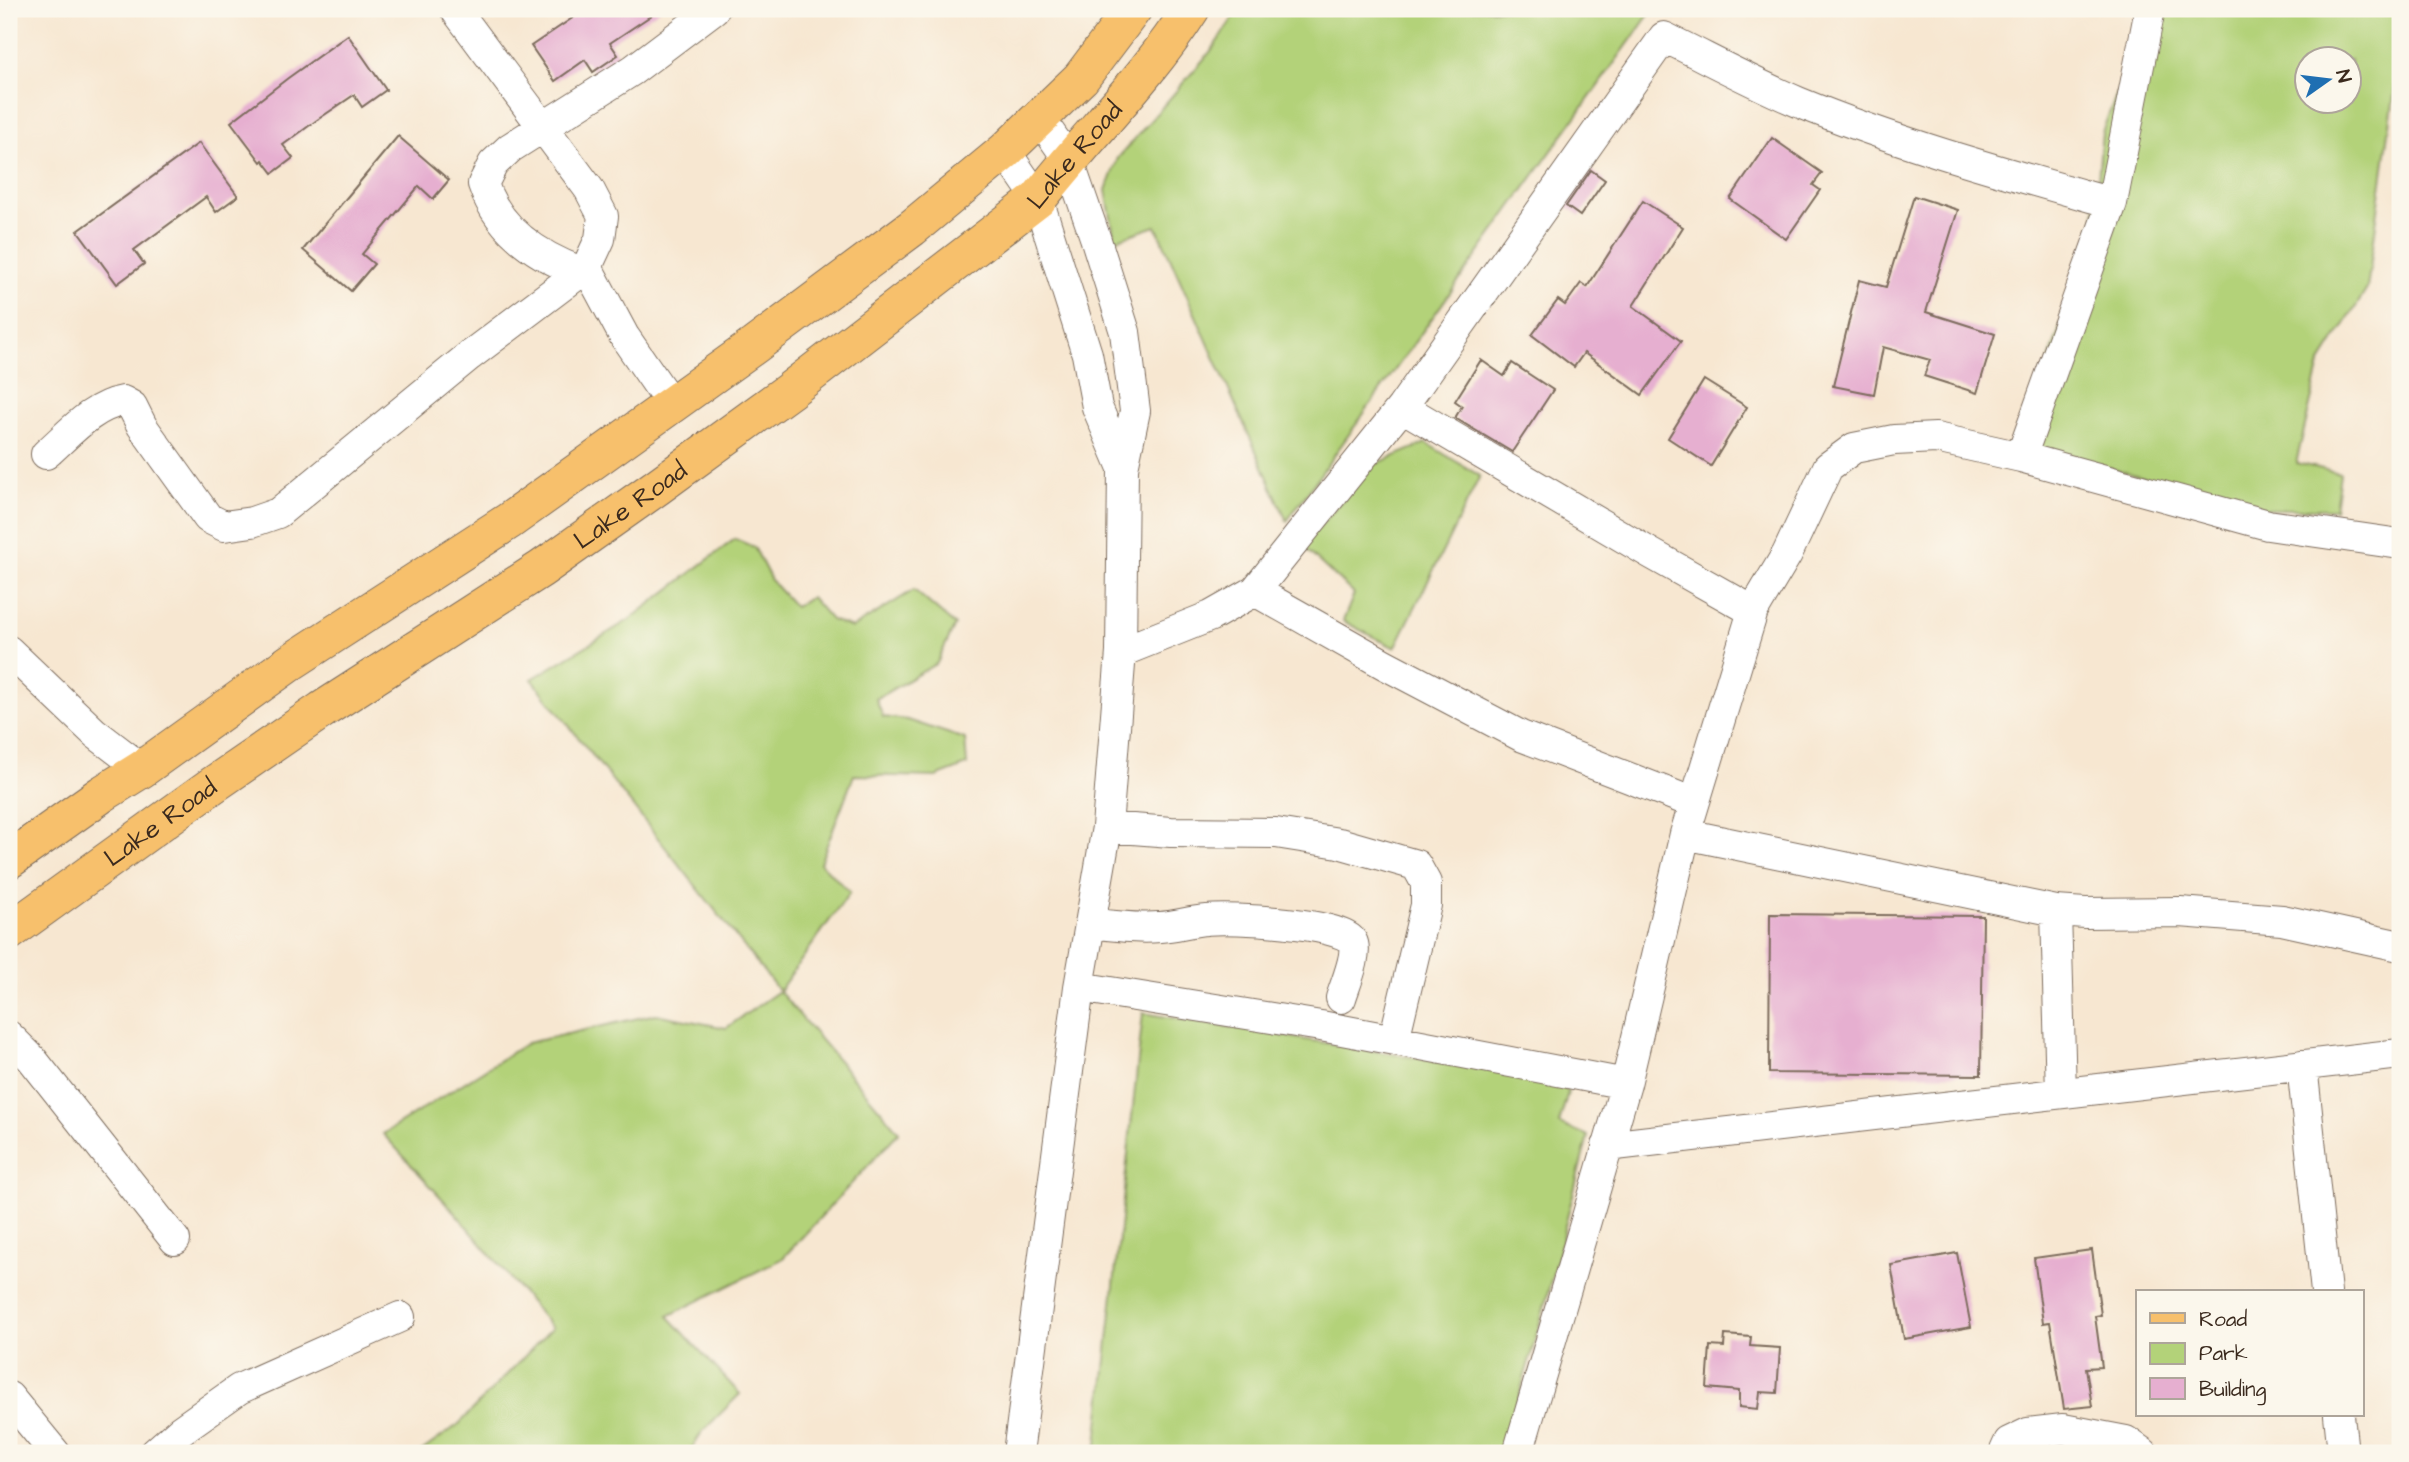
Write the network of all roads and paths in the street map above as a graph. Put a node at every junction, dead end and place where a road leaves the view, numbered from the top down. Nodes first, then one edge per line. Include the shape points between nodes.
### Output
1 (455, 9) edge
2 (714, 9) edge
3 (1133, 9) edge
4 (1191, 9) edge
5 (2150, 9) edge
6 (1039, 117) junction
7 (541, 128) junction
8 (1005, 151) junction
9 (1069, 159) junction
10 (1038, 199) junction
11 (2112, 203) junction
12 (584, 270) junction
13 (671, 404) junction
14 (1402, 407) junction
15 (46, 454) dead end
16 (2021, 457) junction
17 (1123, 468) junction
18 (2400, 544) edge
19 (1255, 591) junction
20 (1753, 611) junction
21 (9, 652) edge
22 (1121, 652) junction
23 (142, 769) junction
24 (1694, 803) junction
25 (1107, 827) junction
26 (1685, 834) junction
27 (9, 860) edge
28 (2056, 911) junction
29 (1090, 923) junction
30 (9, 932) edge
31 (2400, 946) edge
32 (1079, 986) junction
33 (1342, 998) dead end
34 (9, 1036) edge
35 (1394, 1040) junction
36 (2400, 1054) edge
37 (2302, 1065) junction
38 (1626, 1084) junction
39 (2061, 1093) junction
40 (1607, 1146) junction
41 (175, 1240) dead end
42 (2326, 1290) edge
43 (400, 1317) dead end
44 (9, 1397) edge
45 (2339, 1416) edge
46 (55, 1453) edge
47 (155, 1453) edge
48 (1018, 1453) edge
49 (1518, 1453) edge
50 (2004, 1453) edge
51 (2143, 1453) edge
52 (2343, 1453) edge

1 - 7 street
2 - 7 street via 634,70
3 - 6 main road, Lake Road via 1081,78
4 - 9 main road, Lake Road via 1139,79
5 - 11 street
6 - 8 main road, Lake Road
6 - 9 street
7 - 12 street via 589,189 603,216 600,239
7 - 12 street via 493,164 483,184 489,203 521,239 555,262
8 - 10 street
8 - 13 main road, Lake Road via 912,228
9 - 10 main road, Lake Road
9 - 17 street via 1125,332 1135,411
10 - 17 street via 1087,354 1097,407
10 - 30 main road, Lake Road via 636,502 210,787
11 - 14 street via 1884,134 1796,101 1664,37
11 - 16 street
12 - 13 street
12 - 15 street via 469,356 278,513 252,522 224,526 208,519 132,406 123,401 110,403 85,419
13 - 23 main road, Lake Road via 509,521 291,662
14 - 19 street
14 - 20 street
16 - 18 street via 2268,525
16 - 20 street via 1936,438 1854,448 1828,467 1787,554
17 - 22 street
19 - 22 street via 1211,616
19 - 24 street via 1521,736
20 - 24 street
21 - 23 street via 95,733
22 - 25 street
23 - 27 main road, Lake Road
24 - 26 street
25 - 29 street
25 - 35 street via 1276,833 1339,843 1416,865 1426,883 1426,905
26 - 28 street
26 - 38 street
28 - 31 street via 2180,912 2282,920
28 - 39 street
29 - 32 street
29 - 33 street via 1158,927 1245,919 1346,933 1354,954
32 - 35 street
32 - 48 street
34 - 41 street
35 - 38 street
36 - 37 street
37 - 39 street
37 - 42 street
38 - 40 street
39 - 40 street
40 - 49 street
43 - 47 street via 239,1389
44 - 46 street
45 - 52 street
50 - 51 street via 2009,1442 2028,1433 2063,1429 2126,1441

